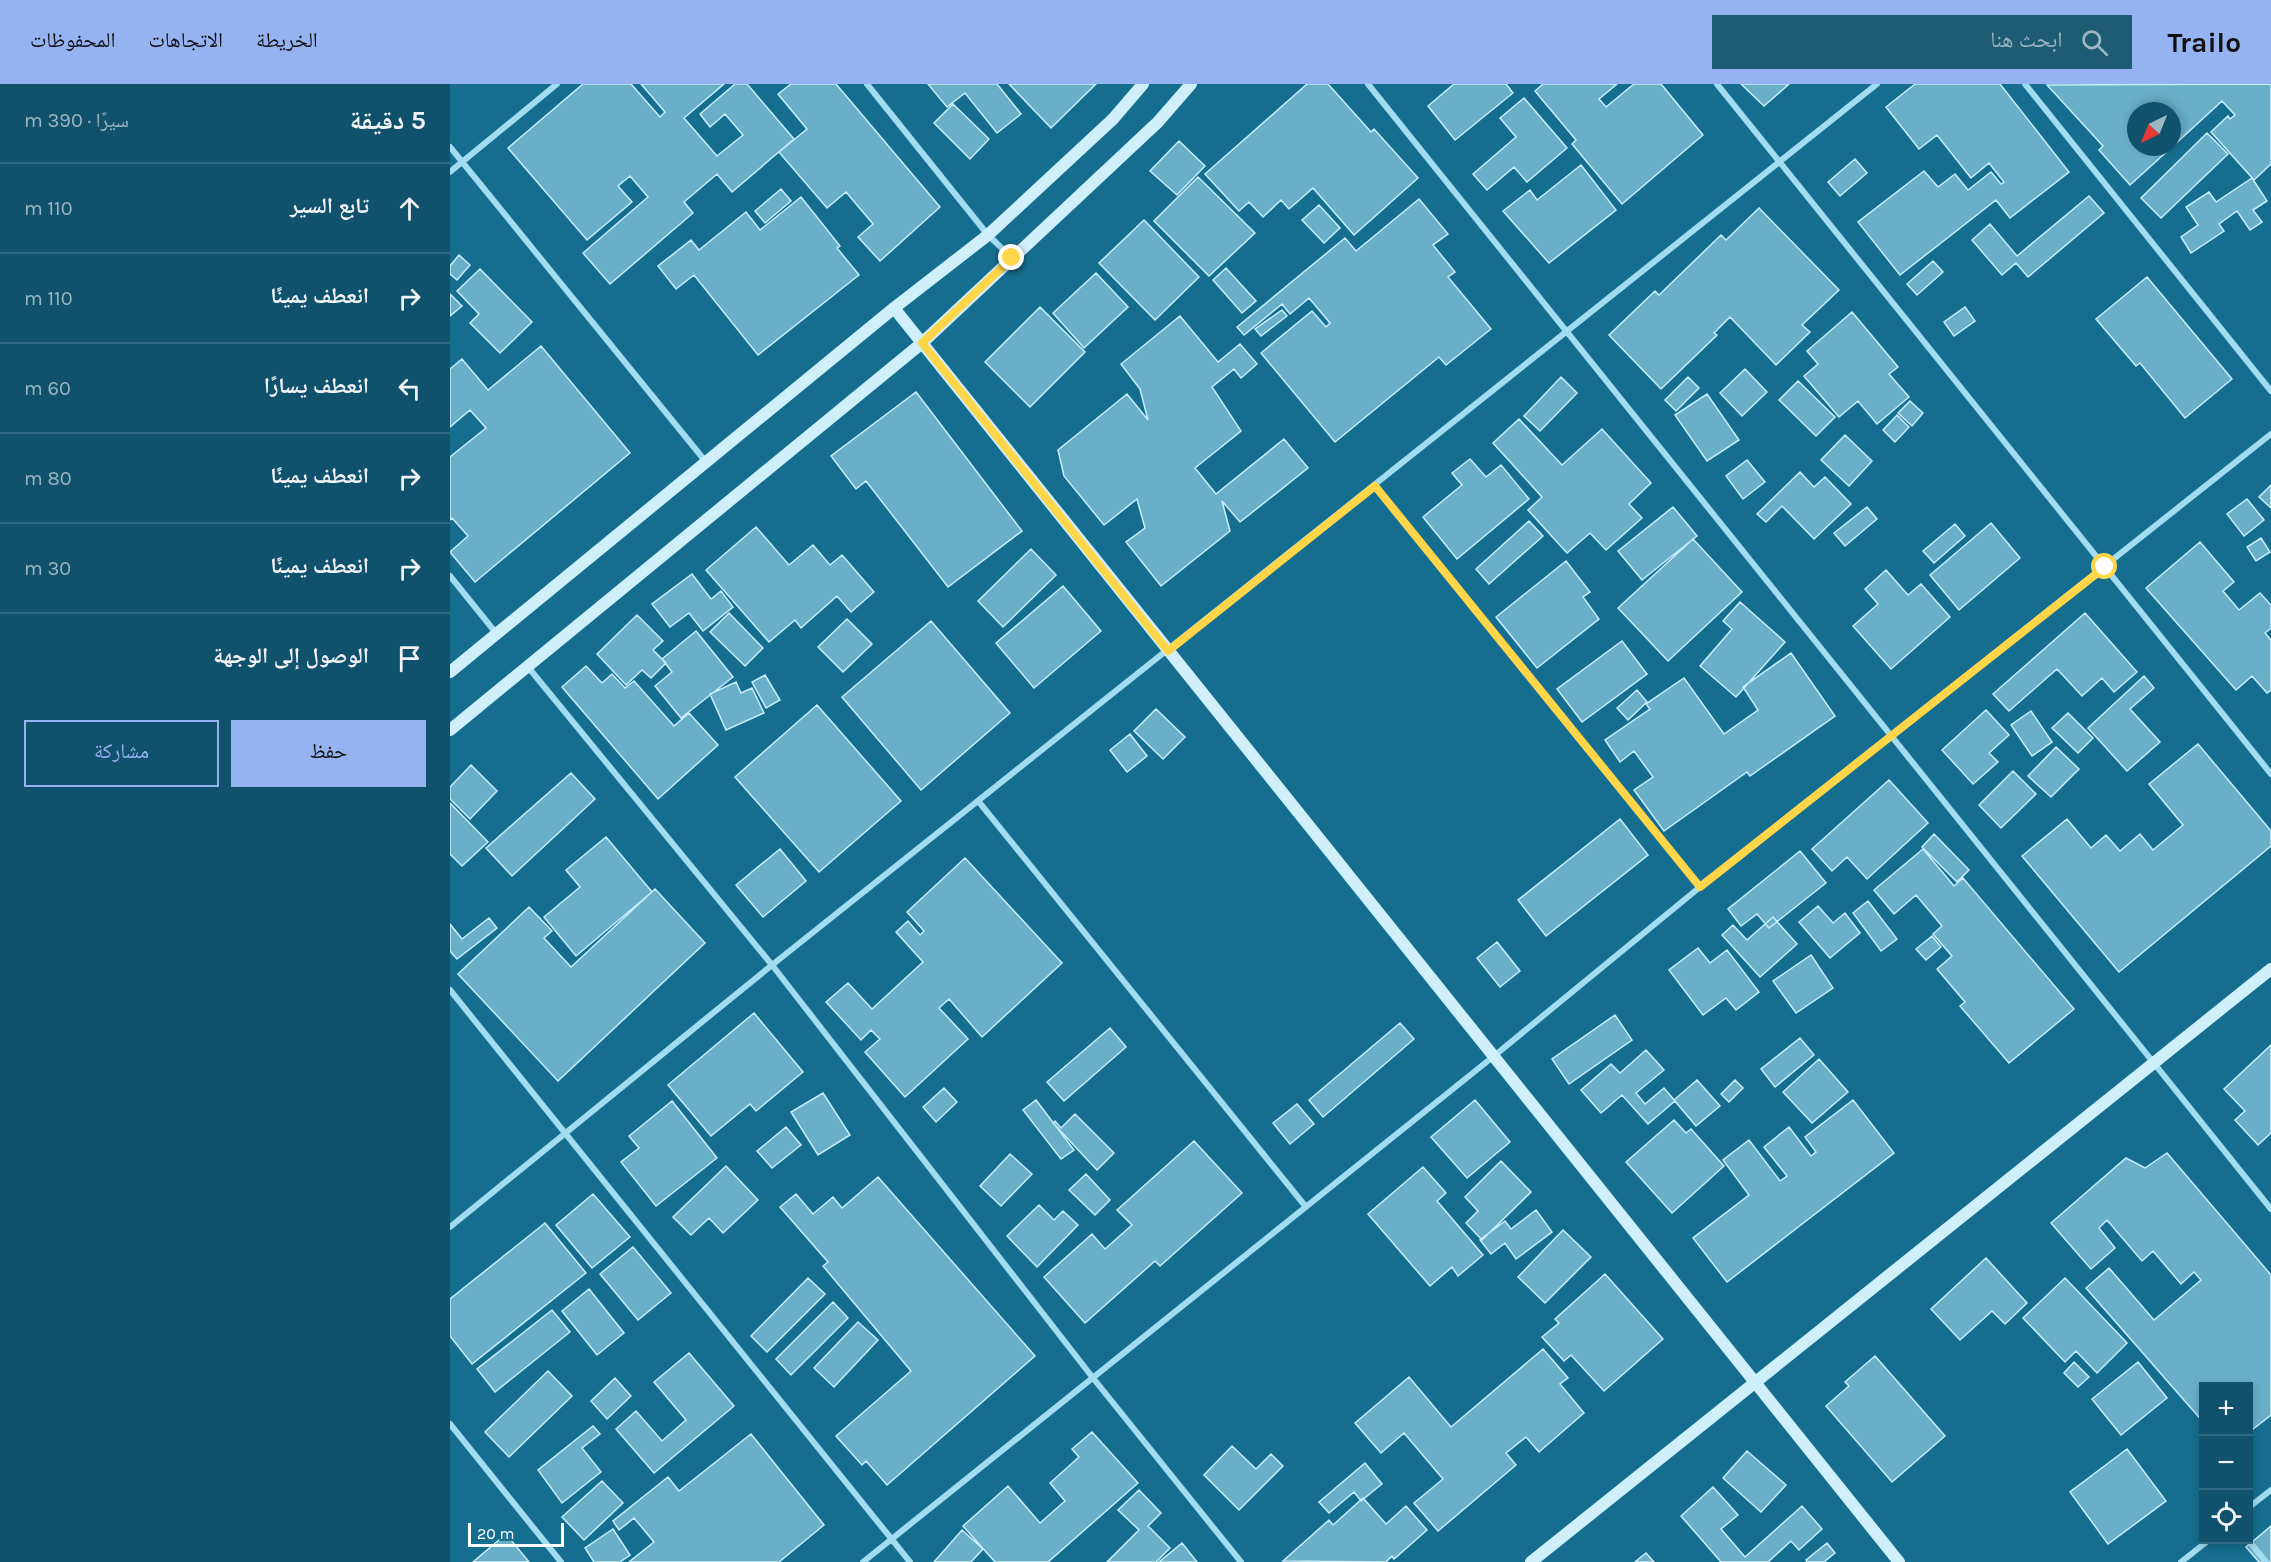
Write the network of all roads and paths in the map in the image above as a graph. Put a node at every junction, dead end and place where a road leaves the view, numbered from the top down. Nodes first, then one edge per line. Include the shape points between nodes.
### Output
1 (557, 84) edge
2 (867, 84) edge
3 (1143, 84) edge
4 (1191, 84) edge
5 (1368, 84) edge
6 (1717, 84) edge
7 (1877, 84) edge
8 (2025, 84) edge
9 (450, 147) edge
10 (463, 162) junction
11 (1780, 162) junction
12 (450, 172) edge
13 (988, 235) junction
14 (1012, 258) junction
15 (894, 308) junction
16 (1567, 332) junction
17 (922, 343) junction
18 (2271, 391) edge
19 (2271, 434) edge
20 (706, 463) junction
21 (1375, 486) junction
22 (2105, 567) junction
23 (450, 576) edge
24 (496, 633) junction
25 (1168, 651) junction
26 (528, 667) junction
27 (450, 672) edge
28 (450, 730) edge
29 (1893, 737) junction
30 (2271, 774) edge
31 (979, 802) junction
32 (1700, 887) junction
33 (772, 965) junction
34 (2271, 969) edge
35 (450, 990) edge
36 (1494, 1056) junction
37 (2154, 1063) junction
38 (566, 1134) junction
39 (1306, 1207) junction
40 (2271, 1209) edge
41 (450, 1227) edge
42 (1093, 1378) junction
43 (1755, 1383) junction
44 (450, 1424) edge
45 (2271, 1490) edge
46 (2253, 1504) edge
47 (891, 1539) junction
48 (2204, 1544) edge
49 (2252, 1544) edge
50 (561, 1562) edge
51 (862, 1562) edge
52 (910, 1562) edge
53 (1241, 1562) edge
54 (1531, 1562) edge
55 (1899, 1562) edge
56 (2181, 1562) edge
57 (2266, 1562) edge

1 - 10 street
2 - 13 street
3 - 13 street via 1113,119
4 - 14 street via 1158,122
5 - 16 street
6 - 11 street
7 - 11 street
8 - 18 street
9 - 10 street
10 - 12 street
10 - 20 street
11 - 16 street
11 - 22 street
13 - 14 street
13 - 15 street
14 - 17 street
15 - 17 street
15 - 20 street
16 - 21 street
16 - 29 street
17 - 25 street
17 - 26 street
19 - 22 street
20 - 24 street
21 - 25 street
21 - 32 street
22 - 29 street
22 - 30 street
23 - 24 street
24 - 27 street
25 - 31 street
25 - 36 street
26 - 28 street
26 - 33 street
29 - 32 street
29 - 37 street
31 - 33 street
31 - 39 street
32 - 36 street
33 - 38 street
33 - 42 street
34 - 37 street
35 - 38 street
36 - 39 street
36 - 43 street
37 - 40 street
37 - 43 street
38 - 41 street
38 - 47 street
39 - 42 street
42 - 47 street
42 - 53 street
43 - 54 street
43 - 55 street
44 - 50 street
45 - 46 street
47 - 51 street
47 - 52 street
48 - 56 street
49 - 57 street

